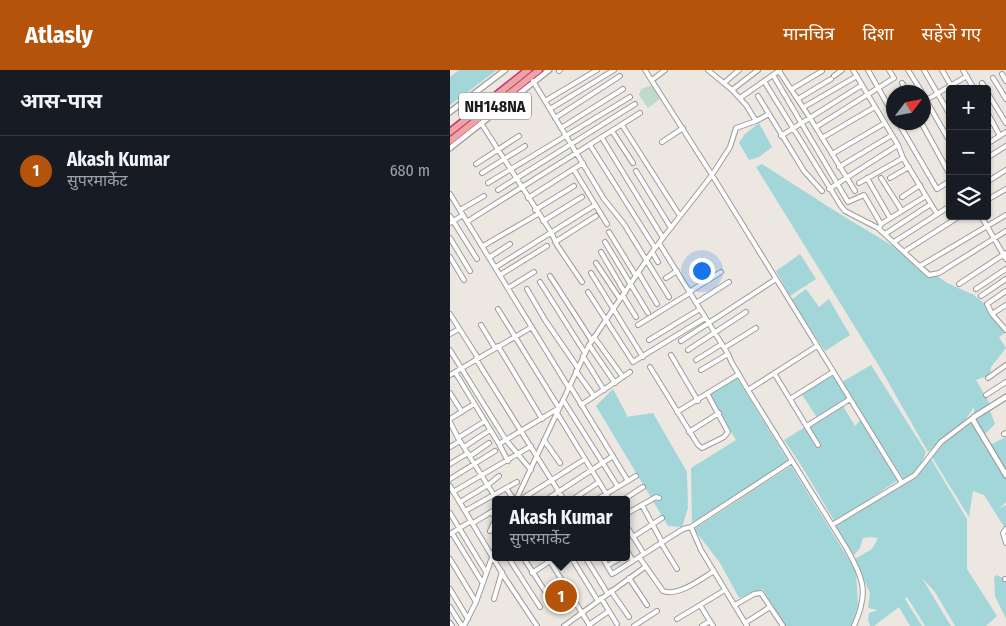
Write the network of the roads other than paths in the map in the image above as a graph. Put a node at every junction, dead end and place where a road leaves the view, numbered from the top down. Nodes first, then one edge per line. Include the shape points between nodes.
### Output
1 (505, 70) edge
2 (528, 70) edge
3 (539, 70) edge
4 (549, 70) edge
5 (597, 70) edge
6 (614, 70) edge
7 (645, 70) edge
8 (666, 70) edge
9 (708, 70) edge
10 (739, 70) edge
11 (758, 70) edge
12 (780, 70) edge
13 (822, 70) edge
14 (842, 70) edge
15 (853, 70) edge
16 (868, 70) edge
17 (889, 70) edge
18 (908, 70) edge
19 (924, 70) edge
20 (942, 70) edge
21 (963, 70) edge
22 (1002, 74) dead end
23 (773, 75) junction
24 (620, 76) dead end
25 (857, 76) junction
26 (967, 76) junction
27 (993, 78) dead end
28 (652, 80) junction
29 (533, 81) junction
30 (764, 81) junction
31 (1006, 81) edge
32 (724, 83) junction
33 (862, 85) junction
34 (917, 85) edge
35 (951, 85) edge
36 (955, 85) edge
37 (972, 85) edge
38 (878, 88) junction
39 (623, 89) dead end
40 (792, 89) junction
41 (732, 90) junction
42 (946, 90) edge
43 (938, 94) junction
44 (868, 95) junction
45 (758, 96) dead end
46 (630, 97) dead end
47 (740, 98) junction
48 (931, 98) edge
49 (991, 98) edge
50 (798, 99) junction
51 (1006, 100) edge
52 (545, 101) junction
53 (886, 101) edge
54 (635, 104) dead end
55 (804, 107) junction
56 (875, 107) junction
57 (946, 108) edge
58 (550, 109) junction
59 (931, 111) edge
60 (450, 112) edge
61 (640, 113) dead end
62 (769, 114) junction
63 (555, 118) junction
64 (810, 118) junction
65 (991, 119) edge
66 (756, 121) junction
67 (481, 123) junction
68 (802, 123) junction
69 (885, 123) junction
70 (1006, 123) edge
71 (622, 125) junction
72 (816, 127) junction
73 (561, 128) junction
74 (683, 128) junction
75 (793, 128) junction
76 (903, 130) edge
77 (925, 130) edge
78 (612, 131) junction
79 (450, 132) edge
80 (1006, 132) edge
81 (892, 135) junction
82 (946, 135) edge
83 (519, 136) dead end
84 (566, 136) junction
85 (781, 136) junction
86 (1000, 136) junction
87 (602, 138) junction
88 (822, 138) junction
89 (450, 141) edge
90 (662, 142) dead end
91 (991, 142) edge
92 (572, 145) junction
93 (590, 145) junction
94 (898, 145) junction
95 (526, 146) dead end
96 (1006, 146) edge
97 (450, 148) edge
98 (498, 150) junction
99 (577, 154) junction
100 (832, 154) junction
101 (991, 155) edge
102 (903, 158) junction
103 (504, 160) junction
104 (632, 163) dead end
105 (476, 164) dead end
106 (583, 164) junction
107 (839, 167) junction
108 (909, 167) junction
109 (946, 168) edge
110 (510, 170) junction
111 (574, 170) junction
112 (1006, 170) edge
113 (636, 171) dead end
114 (482, 174) dead end
115 (712, 175) junction
116 (846, 178) junction
117 (867, 178) junction
118 (881, 178) dead end
119 (890, 178) dead end
120 (991, 179) edge
121 (516, 180) junction
122 (488, 182) dead end
123 (837, 183) junction
124 (859, 183) dead end
125 (946, 183) edge
126 (920, 185) junction
127 (574, 186) dead end
128 (522, 188) junction
129 (829, 189) junction
130 (1006, 189) edge
131 (498, 190) dead end
132 (822, 191) dead end
133 (855, 191) dead end
134 (450, 194) edge
135 (484, 196) dead end
136 (902, 196) dead end
137 (926, 196) junction
138 (528, 198) junction
139 (582, 198) dead end
140 (991, 198) edge
141 (931, 204) junction
142 (595, 205) junction
143 (946, 208) edge
144 (460, 210) junction
145 (537, 212) junction
146 (902, 212) junction
147 (937, 214) junction
148 (463, 215) junction
149 (1006, 215) edge
150 (450, 216) edge
151 (596, 216) dead end
152 (680, 216) junction
153 (890, 218) junction
154 (954, 220) edge
155 (983, 220) edge
156 (468, 221) junction
157 (543, 221) junction
158 (452, 222) edge
159 (607, 224) dead end
160 (880, 226) junction
161 (987, 227) junction
162 (671, 228) junction
163 (1006, 231) edge
164 (551, 232) junction
165 (609, 232) dead end
166 (885, 234) junction
167 (450, 238) edge
168 (663, 238) junction
169 (994, 238) junction
170 (555, 242) junction
171 (604, 242) dead end
172 (894, 242) junction
173 (660, 243) junction
174 (510, 244) dead end
175 (483, 246) junction
176 (547, 246) dead end
177 (655, 248) junction
178 (905, 251) junction
179 (601, 252) dead end
180 (652, 252) junction
181 (1005, 255) edge
182 (450, 257) edge
183 (490, 257) junction
184 (477, 260) dead end
185 (646, 260) junction
186 (658, 262) dead end
187 (596, 263) dead end
188 (496, 266) junction
189 (920, 266) junction
190 (1006, 269) edge
191 (470, 271) dead end
192 (677, 271) junction
193 (534, 272) dead end
194 (721, 272) dead end
195 (591, 273) dead end
196 (637, 274) junction
197 (500, 275) junction
198 (550, 276) dead end
199 (666, 278) dead end
200 (776, 279) junction
201 (1006, 279) edge
202 (464, 280) dead end
203 (540, 282) dead end
204 (582, 282) dead end
205 (729, 282) dead end
206 (631, 284) junction
207 (959, 284) dead end
208 (508, 288) junction
209 (527, 289) dead end
210 (976, 289) dead end
211 (1006, 291) edge
212 (588, 292) dead end
213 (690, 292) junction
214 (623, 296) junction
215 (981, 296) dead end
216 (669, 297) dead end
217 (696, 303) junction
218 (657, 304) dead end
219 (1006, 305) edge
220 (614, 308) junction
221 (498, 309) dead end
222 (700, 310) junction
223 (746, 312) dead end
224 (648, 313) dead end
225 (992, 314) junction
226 (450, 316) edge
227 (636, 317) dead end
228 (706, 318) junction
229 (605, 320) junction
230 (709, 323) junction
231 (481, 325) dead end
232 (638, 326) dead end
233 (532, 327) junction
234 (1005, 327) edge
235 (756, 328) dead end
236 (459, 329) junction
237 (715, 332) junction
238 (450, 334) edge
239 (515, 336) junction
240 (649, 340) dead end
241 (592, 341) junction
242 (681, 341) dead end
243 (723, 346) junction
244 (817, 346) junction
245 (497, 347) junction
246 (450, 350) edge
247 (688, 350) dead end
248 (671, 354) dead end
249 (728, 354) junction
250 (584, 355) junction
251 (643, 357) junction
252 (477, 358) junction
253 (696, 360) dead end
254 (1006, 365) edge
255 (650, 367) dead end
256 (462, 368) junction
257 (577, 369) junction
258 (701, 370) dead end
259 (455, 372) junction
260 (630, 372) dead end
261 (834, 372) junction
262 (774, 373) junction
263 (739, 374) junction
264 (450, 375) edge
265 (623, 377) junction
266 (988, 378) dead end
267 (1006, 382) edge
268 (615, 383) junction
269 (569, 387) junction
270 (604, 390) junction
271 (748, 390) junction
272 (450, 393) edge
273 (708, 395) junction
274 (986, 395) dead end
275 (594, 396) junction
276 (1006, 397) edge
277 (850, 399) junction
278 (563, 400) junction
279 (698, 400) junction
280 (790, 400) junction
281 (474, 404) junction
282 (581, 404) junction
283 (559, 408) junction
284 (462, 412) junction
285 (677, 412) junction
286 (719, 413) junction
287 (557, 414) junction
288 (974, 417) junction
289 (542, 419) junction
290 (485, 421) junction
291 (451, 424) edge
292 (807, 426) junction
293 (490, 430) junction
294 (521, 430) junction
295 (689, 432) junction
296 (459, 440) junction
297 (506, 440) junction
298 (544, 440) junction
299 (489, 443) dead end
300 (498, 444) junction
301 (818, 445) dead end
302 (531, 446) junction
303 (450, 447) edge
304 (464, 447) junction
305 (495, 451) dead end
306 (518, 454) junction
307 (469, 455) junction
308 (537, 456) junction
309 (613, 456) junction
310 (585, 459) junction
311 (508, 461) junction
312 (792, 461) junction
313 (560, 463) dead end
314 (603, 463) junction
315 (450, 464) edge
316 (474, 464) junction
317 (531, 470) junction
318 (592, 470) junction
319 (481, 475) junction
320 (1006, 475) edge
321 (499, 476) dead end
322 (636, 476) dead end
323 (450, 479) edge
324 (551, 480) junction
325 (628, 481) junction
326 (516, 482) dead end
327 (599, 482) junction
328 (902, 483) junction
329 (488, 485) junction
330 (450, 486) edge
331 (618, 486) junction
332 (643, 487) dead end
333 (506, 488) junction
334 (521, 490) junction
335 (453, 492) junction
336 (559, 492) junction
337 (606, 494) junction
338 (494, 495) joint
339 (492, 496) edge
340 (512, 496) edge
341 (517, 496) edge
342 (525, 496) edge
343 (529, 496) edge
344 (552, 496) edge
345 (562, 496) edge
346 (578, 496) edge
347 (603, 496) edge
348 (630, 496) edge
349 (660, 498) dead end
350 (460, 502) junction
351 (642, 505) junction
352 (465, 511) junction
353 (492, 512) edge
354 (630, 512) edge
355 (450, 513) edge
356 (662, 518) dead end
357 (472, 522) junction
358 (652, 525) junction
359 (832, 525) junction
360 (492, 527) edge
361 (460, 528) junction
362 (690, 528) junction
363 (1006, 529) edge
364 (490, 531) dead end
365 (630, 532) edge
366 (451, 533) edge
367 (633, 537) junction
368 (662, 543) junction
369 (1006, 543) edge
370 (644, 554) junction
371 (492, 556) joint
372 (630, 556) edge
373 (639, 557) junction
374 (450, 559) edge
375 (495, 561) edge
376 (511, 561) edge
377 (525, 561) edge
378 (550, 561) joint
379 (574, 561) edge
380 (589, 561) edge
381 (604, 561) edge
382 (615, 561) edge
383 (633, 561) junction
384 (607, 566) junction
385 (646, 567) junction
386 (677, 569) dead end
387 (714, 571) junction
388 (486, 572) junction
389 (502, 572) junction
390 (532, 573) junction
391 (629, 578) junction
392 (482, 582) junction
393 (450, 589) edge
394 (725, 590) junction
395 (610, 592) junction
396 (494, 599) dead end
397 (599, 600) junction
398 (476, 602) junction
399 (552, 602) dead end
400 (735, 604) junction
401 (647, 605) dead end
402 (700, 605) junction
403 (450, 607) edge
404 (540, 607) dead end
405 (770, 607) junction
406 (609, 611) junction
407 (657, 611) dead end
408 (582, 614) junction
409 (629, 617) dead end
410 (468, 619) junction
411 (678, 619) dead end
412 (710, 621) junction
413 (450, 623) edge
414 (617, 624) dead end
415 (746, 624) edge
416 (452, 626) edge
417 (463, 626) edge
418 (537, 626) edge
419 (564, 626) edge
420 (589, 626) edge
421 (634, 626) edge
422 (702, 626) edge
423 (713, 626) edge
424 (783, 626) edge
425 (854, 626) edge

1 - 60 street
2 - 79 highway, NH148NA
3 - 89 highway, NH148NA
4 - 29 street
5 - 52 street
6 - 58 street
7 - 28 street
8 - 28 street
9 - 32 street
10 - 32 street
11 - 41 street
12 - 23 street
12 - 40 street
13 - 40 street
14 - 50 street
15 - 25 street
16 - 38 street
17 - 38 street via 894,78
18 - 34 street
19 - 43 street
20 - 35 street
21 - 26 street
22 - 31 street
23 - 30 street
23 - 68 street
24 - 63 street
25 - 33 street
25 - 55 street
26 - 36 street
26 - 37 street
27 - 51 street
28 - 74 street
29 - 52 street
29 - 67 street
30 - 47 street
30 - 75 street
32 - 41 street
33 - 44 street
33 - 64 street
38 - 44 street
38 - 53 street
39 - 73 street
40 - 50 street
41 - 47 street
42 - 43 street
43 - 48 street
43 - 57 street
44 - 56 street
44 - 72 street
45 - 62 street
46 - 84 street
47 - 66 street
49 - 70 street
50 - 55 street
52 - 58 street
54 - 92 street
55 - 64 street
56 - 69 street
56 - 88 street
58 - 63 street
59 - 82 street
61 - 71 street
62 - 66 street
62 - 85 street
63 - 73 street
64 - 68 street
64 - 72 street
65 - 86 street
66 - 115 street via 736,128 730,146
67 - 97 street
67 - 98 street
68 - 75 street
68 - 123 street
69 - 81 street
69 - 100 street
71 - 78 street
71 - 152 street
72 - 88 street
73 - 84 street
74 - 90 street
74 - 115 street
75 - 85 street
75 - 129 street
76 - 125 street via 937,189
77 - 109 street
78 - 87 street
78 - 104 street
80 - 86 street
81 - 94 street
81 - 107 street
83 - 98 street
84 - 92 street
84 - 110 street
85 - 132 street via 808,177
86 - 91 street
87 - 93 street
87 - 168 street
88 - 100 street
92 - 99 street
92 - 121 street
93 - 99 street
93 - 177 street
94 - 102 street
94 - 116 street
95 - 103 street
96 - 101 street
98 - 103 street
98 - 105 street
99 - 106 street
99 - 128 street
100 - 107 street
102 - 108 street
102 - 117 street
103 - 110 street
103 - 114 street
106 - 111 street
106 - 185 street
107 - 116 street
108 - 119 street
108 - 126 street
110 - 121 street
110 - 122 street
111 - 138 street
111 - 142 street
112 - 120 street
113 - 162 street
115 - 152 street
115 - 200 street
116 - 123 street
116 - 133 street
117 - 124 street
117 - 153 street
118 - 146 street
121 - 128 street
121 - 131 street
123 - 129 street
123 - 160 street via 848,202 864,195
126 - 136 street
126 - 137 street
127 - 145 street
128 - 138 street
128 - 156 street
129 - 160 street via 845,211
130 - 140 street
134 - 144 street
135 - 144 street
137 - 141 street
137 - 146 street
138 - 145 street
139 - 157 street
141 - 147 street
141 - 166 street
142 - 159 street
142 - 164 street
143 - 147 street
144 - 148 street
145 - 157 street
145 - 175 street
146 - 153 street
147 - 172 street
148 - 156 street
148 - 158 street
149 - 161 street
150 - 158 street
151 - 170 street
152 - 162 street
153 - 160 street
154 - 178 street
155 - 161 street
156 - 175 street
157 - 164 street
158 - 184 street
160 - 166 street
161 - 169 street
161 - 189 street
162 - 168 street
163 - 169 street
164 - 170 street
164 - 188 street
165 - 196 street
166 - 172 street
167 - 191 street
168 - 173 street
169 - 181 street
169 - 189 street via 936,275 929,275
170 - 204 street
171 - 206 street
172 - 178 street
173 - 177 street
173 - 192 street
174 - 183 street
175 - 183 street
176 - 197 street
177 - 180 street
178 - 189 street
179 - 214 street
180 - 185 street
180 - 186 street
181 - 207 street
182 - 202 street
183 - 188 street
185 - 196 street
185 - 216 street
187 - 214 street
188 - 197 street
190 - 210 street
192 - 199 street
192 - 213 street
193 - 208 street
194 - 213 street
195 - 220 street
196 - 206 street
196 - 218 street
197 - 208 street
198 - 241 street
200 - 230 street
200 - 244 street
201 - 215 street
203 - 250 street
205 - 217 street
206 - 214 street
206 - 224 street
208 - 233 street
209 - 257 street
211 - 225 street via 987,304
212 - 229 street
213 - 217 street
213 - 232 street
214 - 220 street
214 - 227 street
217 - 222 street
219 - 225 street
220 - 229 street
220 - 251 street
221 - 239 street
222 - 228 street
222 - 240 street
223 - 237 street
225 - 234 street
226 - 236 street
228 - 230 street
228 - 251 street
229 - 241 street
229 - 251 street via 633,362
230 - 237 street
230 - 242 street
231 - 245 street
233 - 239 street
233 - 269 street
235 - 243 street
236 - 238 street
236 - 252 street
237 - 243 street
237 - 247 street
239 - 245 street
239 - 283 street
241 - 250 street
241 - 265 street
241 - 268 street
243 - 249 street
243 - 253 street
244 - 261 street
244 - 262 street
245 - 252 street
245 - 289 street
246 - 256 street
248 - 279 street
249 - 258 street
249 - 263 street
250 - 257 street
250 - 270 street
252 - 256 street
252 - 294 street
254 - 266 street
255 - 285 street
256 - 259 street
256 - 297 street
257 - 269 street
257 - 275 street
259 - 264 street
259 - 281 street
260 - 265 street
261 - 277 street
261 - 280 street
262 - 271 street
262 - 280 street
263 - 271 street
263 - 273 street
265 - 268 street
267 - 274 street
268 - 270 street
269 - 278 street
269 - 282 street
270 - 275 street
271 - 312 street
272 - 284 street
273 - 279 street
273 - 286 street
275 - 282 street
276 - 288 street
277 - 292 street
277 - 328 street
278 - 283 street
278 - 314 street
279 - 285 street
280 - 292 street
281 - 284 street
281 - 290 street
282 - 309 street
283 - 287 street
283 - 289 street
284 - 291 street
285 - 295 street
286 - 295 street
286 - 295 street via 728,430 724,437 702,448
287 - 298 street
287 - 310 street
288 - 320 street via 972,420
288 - 328 street via 941,442 918,472
289 - 294 street
290 - 293 street
290 - 296 street
291 - 296 street
292 - 301 street
293 - 300 street
293 - 304 street
294 - 297 street
294 - 302 street
296 - 303 street
296 - 304 street
297 - 300 street
297 - 306 street
298 - 308 street
298 - 313 street
299 - 307 street
300 - 311 street
302 - 306 street
302 - 308 street
304 - 307 street
305 - 316 street
306 - 311 street
306 - 317 street
307 - 315 street
307 - 316 street
308 - 317 street
308 - 324 street
309 - 314 street
309 - 325 street
310 - 318 street
310 - 324 street
311 - 319 street
312 - 359 street
312 - 362 street
314 - 318 street
314 - 331 street
316 - 319 street
316 - 323 street
317 - 334 street
318 - 327 street
318 - 336 street
319 - 329 street
319 - 335 street
321 - 329 street
322 - 325 street
324 - 336 street
324 - 343 street
325 - 331 street
326 - 333 street
327 - 337 street
327 - 346 street
328 - 359 street
329 - 338 street
329 - 350 street
330 - 335 street
331 - 337 street
332 - 348 street
333 - 338 street
333 - 340 street
334 - 341 street
334 - 342 street
335 - 350 street
336 - 344 street
336 - 345 street
337 - 347 street
339 - 352 street
349 - 351 street
350 - 352 street
351 - 354 street
351 - 358 street
352 - 357 street
353 - 357 street
355 - 361 street
356 - 358 street
357 - 361 street
357 - 371 street
358 - 367 street
358 - 368 street
359 - 425 street via 864,586 862,609
360 - 364 street
361 - 366 street
361 - 388 street
362 - 368 street
362 - 387 street
363 - 369 street via 1003,536
365 - 367 street
366 - 392 street
367 - 370 street
368 - 370 street
368 - 386 street
370 - 373 street
371 - 388 street
372 - 383 street
373 - 383 street
373 - 385 street
374 - 398 street
375 - 389 street
376 - 404 street
377 - 390 street
378 - 390 street
378 - 408 street
379 - 397 street
380 - 395 street
381 - 384 street
382 - 384 street
383 - 384 street via 612,574
385 - 387 street via 663,591 668,593 680,591
385 - 391 street
387 - 394 street
388 - 392 street
389 - 396 street
389 - 418 street
390 - 399 street
391 - 395 street
391 - 401 street
392 - 398 street
393 - 410 street
394 - 400 street
394 - 402 street
395 - 397 street
395 - 409 street
397 - 406 street
397 - 408 street
398 - 410 street
400 - 405 street via 759,592
400 - 415 street
402 - 411 street
402 - 412 street
403 - 417 street
405 - 415 street
405 - 424 street
406 - 414 street
406 - 420 street
407 - 421 street
408 - 419 street
408 - 420 street
410 - 417 street
412 - 422 street
412 - 423 street
413 - 416 street

